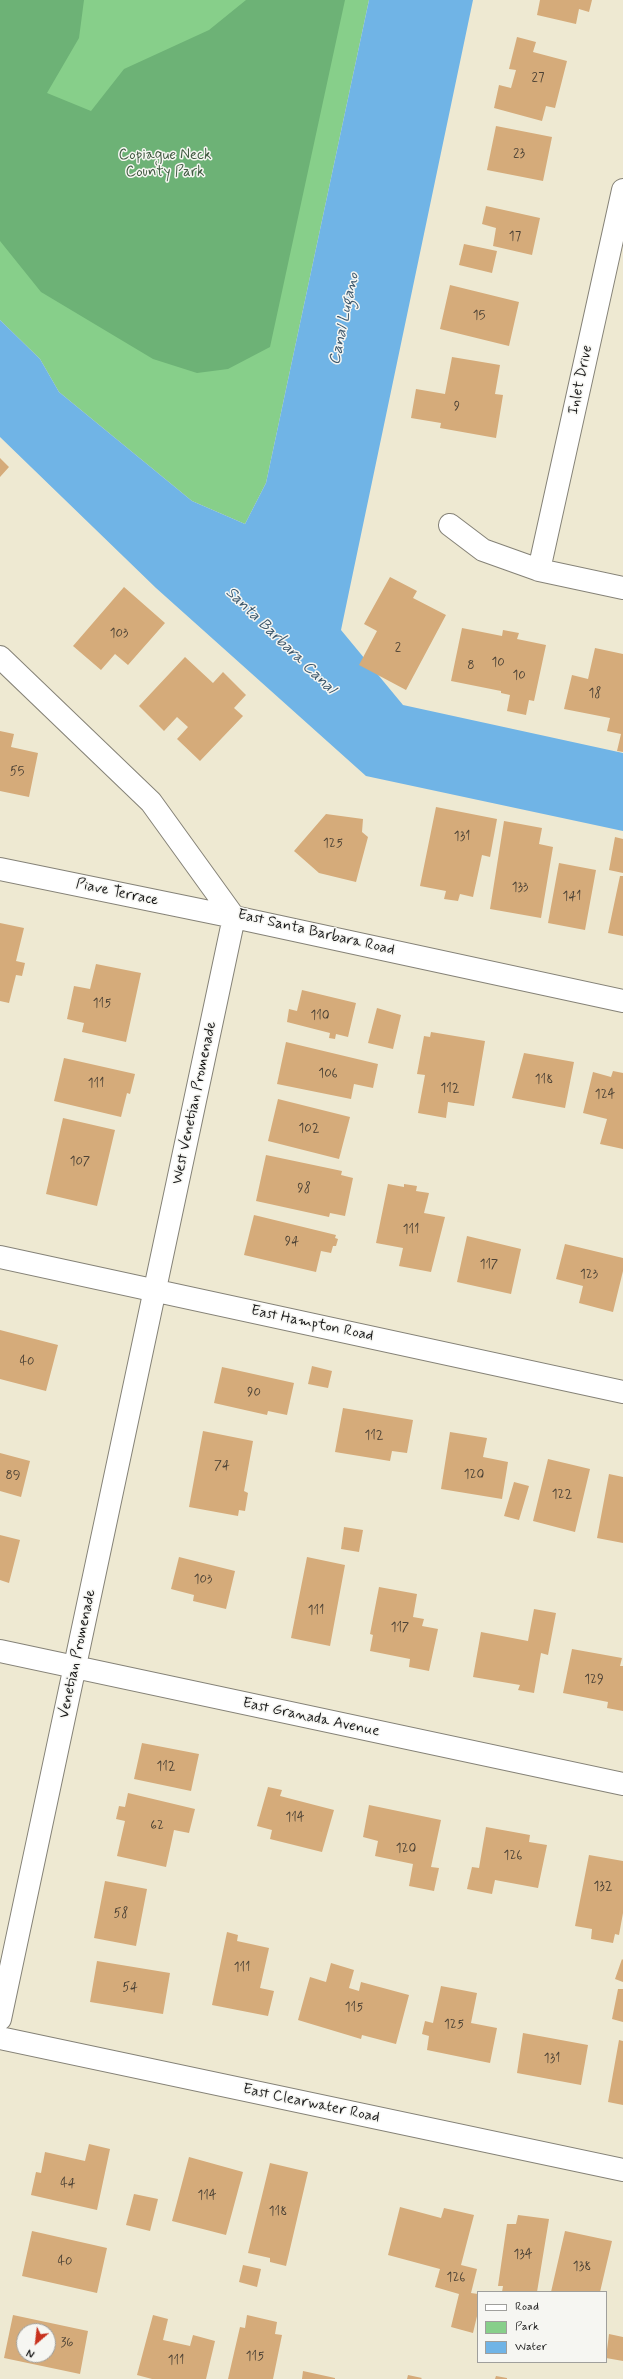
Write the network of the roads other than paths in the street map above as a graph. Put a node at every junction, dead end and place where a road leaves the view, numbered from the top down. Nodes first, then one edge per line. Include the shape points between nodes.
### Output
1 (623, 190) edge
2 (450, 525) dead end
3 (539, 570) junction
4 (623, 588) edge
5 (0, 657) edge
6 (0, 869) edge
7 (234, 917) junction
8 (623, 1001) edge
9 (0, 1257) edge
10 (156, 1290) junction
11 (623, 1392) edge
12 (0, 1651) edge
13 (76, 1667) junction
14 (623, 1784) edge
15 (0, 2019) edge
16 (0, 2038) edge
17 (623, 2170) edge

1 - 3 street, Inlet Drive
2 - 3 street via 484,550
3 - 4 street
5 - 7 street, East Santa Barbara Road via 151,802
6 - 7 street, Piave Terrace
7 - 8 street, East Santa Barbara Road
7 - 10 street, West Venetian Promenade
9 - 10 street, East Hampton Road
10 - 11 street, East Hampton Road
10 - 13 street, Venetian Promenade
12 - 13 street, East Granada Avenue
13 - 14 street, East Granada Avenue
13 - 15 street, Venetian Promenade
16 - 17 street, East Clearwater Road

